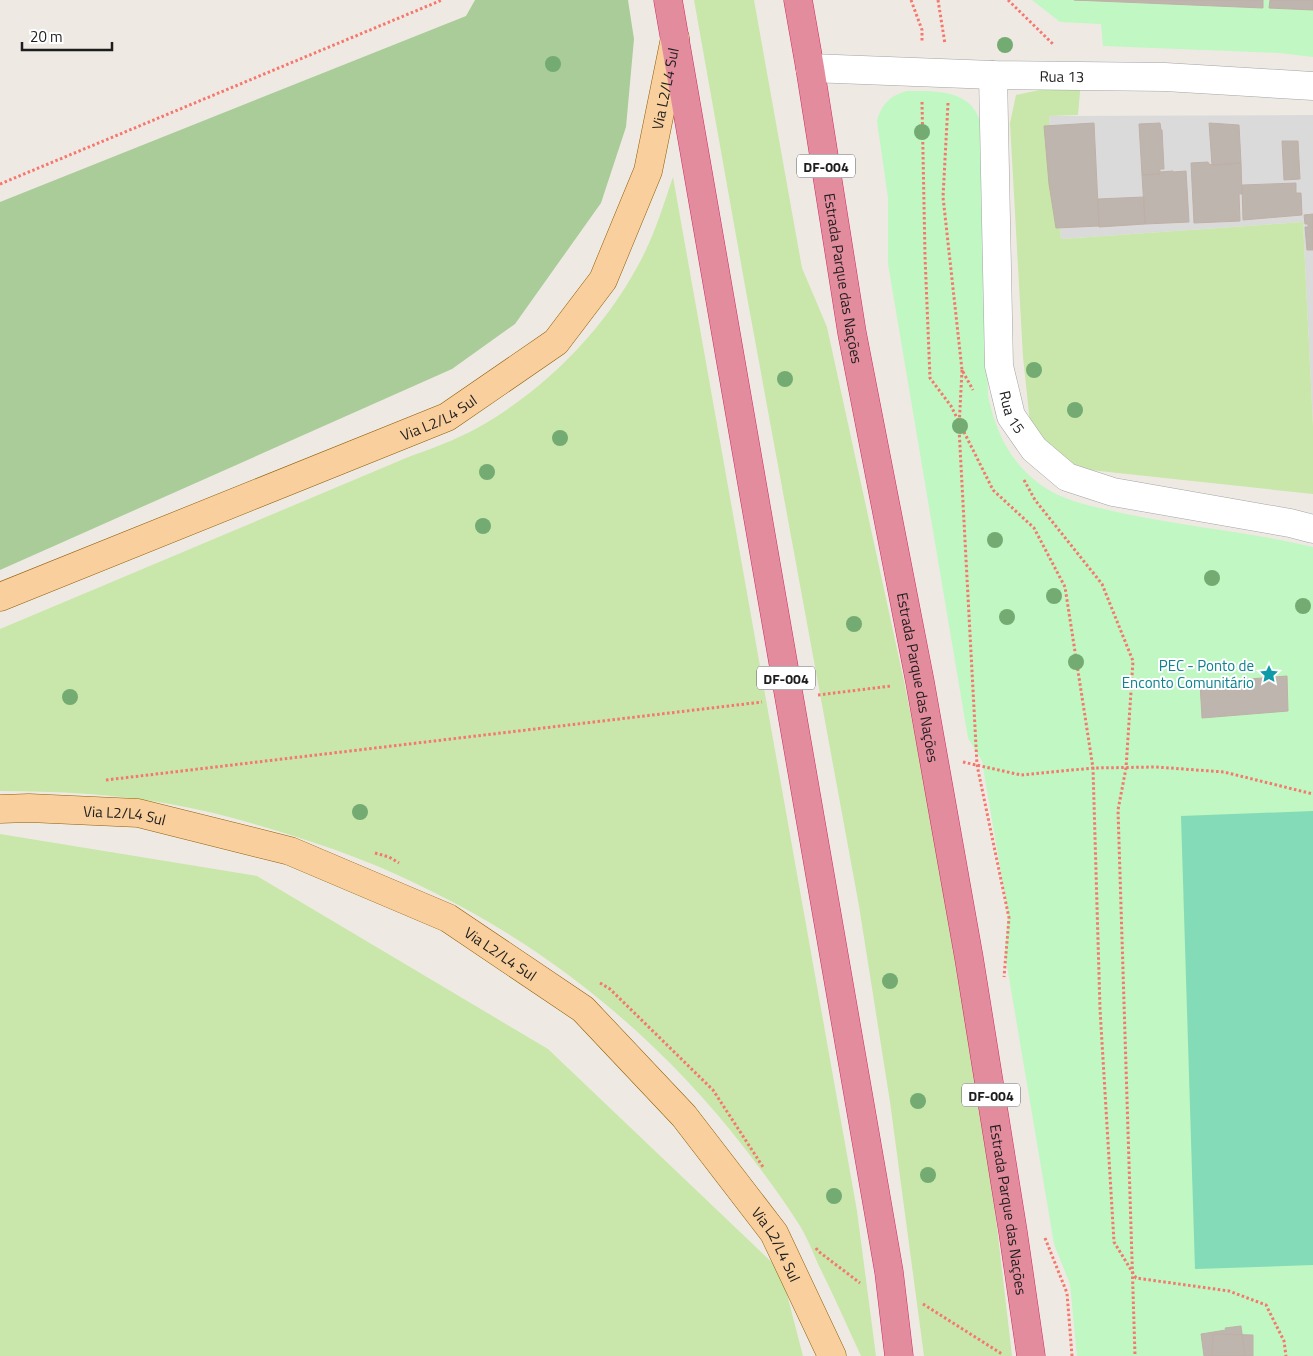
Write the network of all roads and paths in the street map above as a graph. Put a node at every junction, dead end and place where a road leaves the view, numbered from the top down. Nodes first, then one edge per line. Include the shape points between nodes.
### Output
1 (442, 0) edge
2 (668, 0) edge
3 (798, 0) edge
4 (911, 0) edge
5 (938, 0) edge
6 (1008, 0) edge
7 (675, 37) junction
8 (810, 68) junction
9 (921, 72) junction
10 (949, 73) junction
11 (993, 75) junction
12 (1068, 76) junction
13 (1313, 86) edge
14 (0, 184) edge
15 (962, 370) junction
16 (976, 396) dead end
17 (1020, 474) dead end
18 (1313, 529) edge
19 (0, 597) edge
20 (920, 682) junction
21 (790, 699) junction
22 (934, 755) junction
23 (977, 765) junction
24 (1093, 768) junction
25 (1126, 768) junction
26 (99, 781) dead end
27 (1313, 794) edge
28 (0, 809) edge
29 (1005, 985) dead end
30 (1044, 1235) dead end
31 (891, 1284) junction
32 (832, 1356) edge
33 (899, 1356) edge
34 (1004, 1356) edge
35 (1031, 1356) edge
36 (1072, 1356) edge
37 (1135, 1356) edge
38 (1286, 1356) edge

1 - 14 path
2 - 7 highway, DF-004
3 - 8 highway, Estrada Parque das Nações / DF-004
4 - 9 path via 922,30
5 - 10 path
6 - 12 path via 1066,57
7 - 19 main road, Via L2/L4 Sul via 648,172 603,280 556,342 447,417
7 - 21 highway, DF-004
8 - 9 street, Rua 13
8 - 20 highway, Estrada Parque das Nações / DF-004 via 852,333
9 - 10 street, Rua 13
9 - 24 path via 930,378 951,406 992,490 1034,528 1065,587
10 - 11 street, Rua 13
10 - 15 path via 943,197
11 - 12 street, Rua 13
11 - 18 street, Rua 15 via 999,366 1011,416 1034,449 1067,477 1113,492
12 - 13 street, Rua 13 via 1164,77
15 - 16 path
15 - 23 path via 959,428
17 - 25 path via 1035,500 1102,584 1133,660
20 - 21 path
20 - 22 highway, Estrada Parque das Nações / DF-004
21 - 26 path
21 - 31 highway, DF-004
22 - 23 path
22 - 35 highway, Estrada Parque das Nações / DF-004
23 - 24 path via 1022,775
23 - 29 path via 1009,918
24 - 25 path
24 - 38 path via 1100,1009 1114,1242 1136,1278 1229,1291 1266,1305 1284,1341
25 - 27 path via 1224,772
25 - 37 path via 1118,810
28 - 32 main road, Via L2/L4 Sul via 138,814 290,851 448,918 583,1009 684,1116 774,1232
30 - 36 path via 1067,1293
31 - 33 highway, DF-004
31 - 34 path

